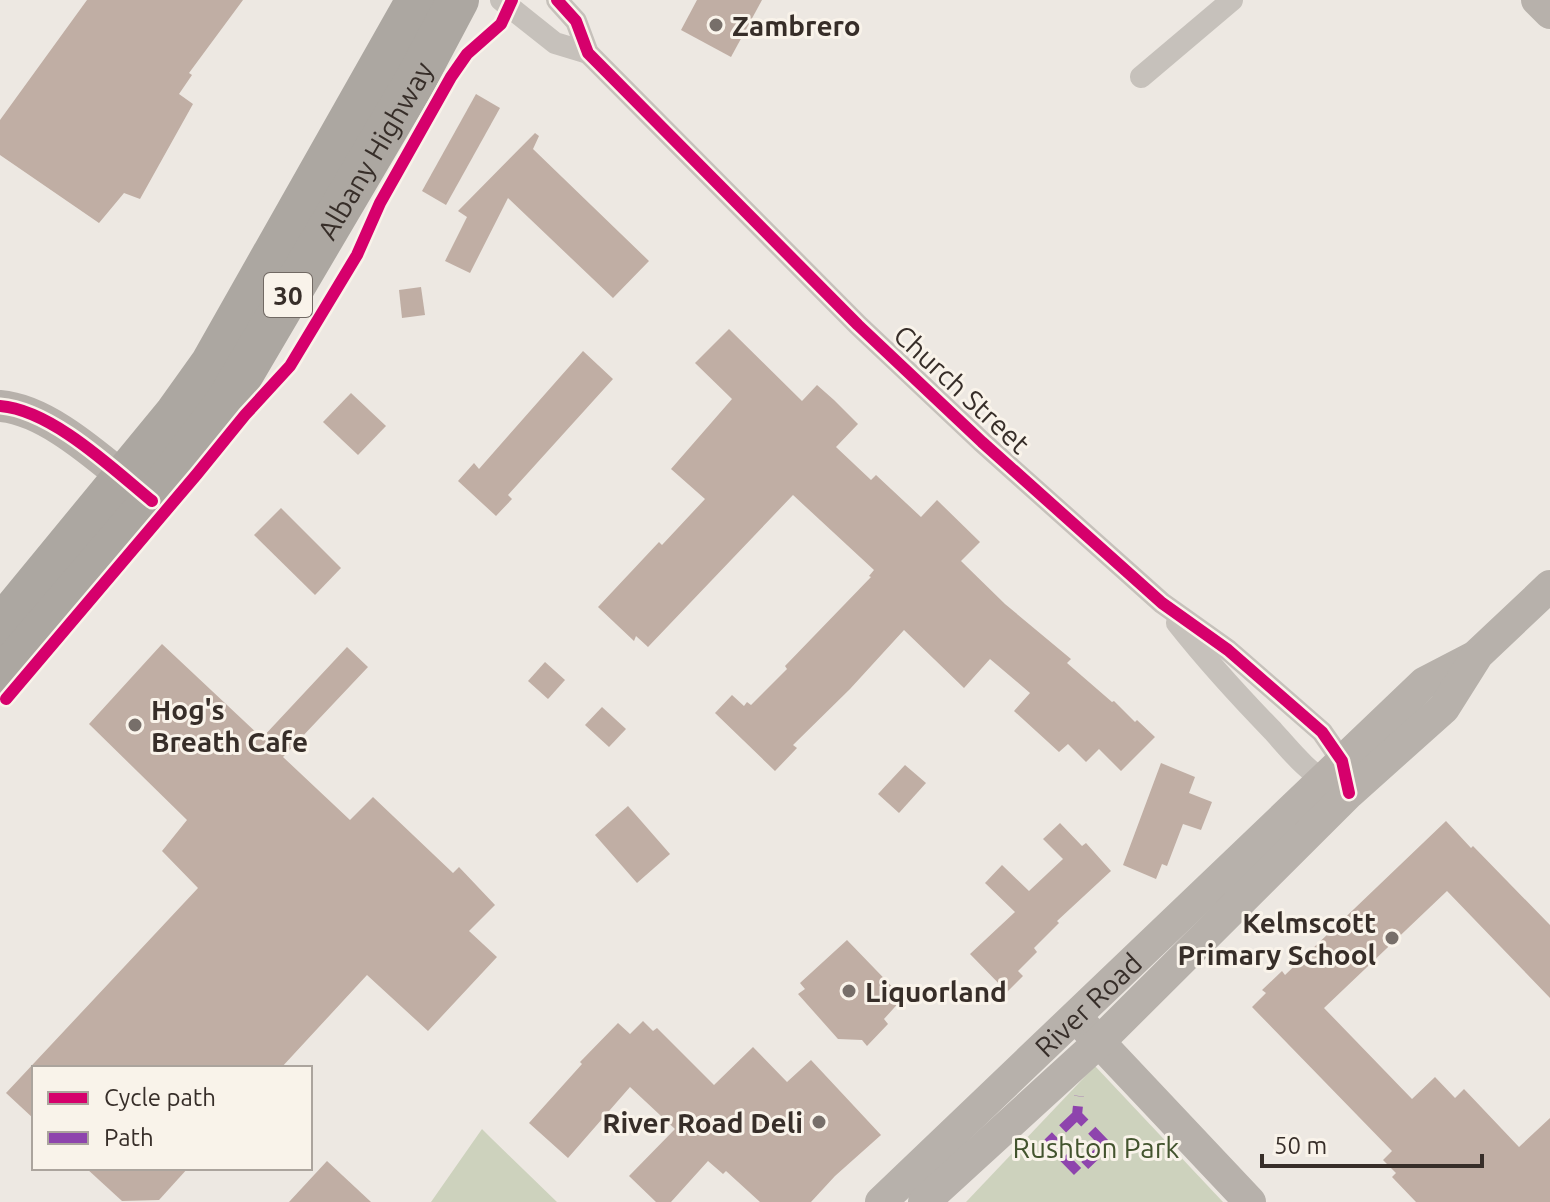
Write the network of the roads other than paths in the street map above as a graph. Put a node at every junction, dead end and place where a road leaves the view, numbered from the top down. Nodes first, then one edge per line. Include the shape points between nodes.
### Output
1 (417, 0) edge
2 (458, 0) edge
3 (501, 0) edge
4 (557, 0) edge
5 (1232, 0) edge
6 (1537, 0) edge
7 (1550, 13) edge
8 (588, 53) junction
9 (1141, 77) dead end
10 (0, 406) edge
11 (138, 489) junction
12 (1550, 586) edge
13 (1162, 603) junction
14 (0, 627) edge
15 (0, 679) edge
16 (1338, 778) junction
17 (1074, 1016) junction
18 (1099, 1042) junction
19 (881, 1202) edge
20 (924, 1202) edge
21 (1250, 1202) edge

1 - 11 highway, Albany Highway / 30 via 211,364 176,413
2 - 11 highway, Albany Highway / 30 via 227,401
3 - 8 street, Church Street via 555,43
4 - 8 street, Church Street via 576,21
5 - 9 street
6 - 7 main road
8 - 13 street, Church Street via 858,325
10 - 11 main road via 66,433
11 - 14 highway, Albany Highway / 30
11 - 15 highway, Albany Highway / 30
12 - 16 main road, River Road via 1478,654 1444,708
13 - 16 street, Church Street via 1208,663
13 - 16 street, Church Street via 1228,650 1322,732
16 - 17 main road, River Road
16 - 18 main road, River Road
17 - 18 main road
17 - 19 main road, River Road
18 - 20 main road, River Road
18 - 21 main road

